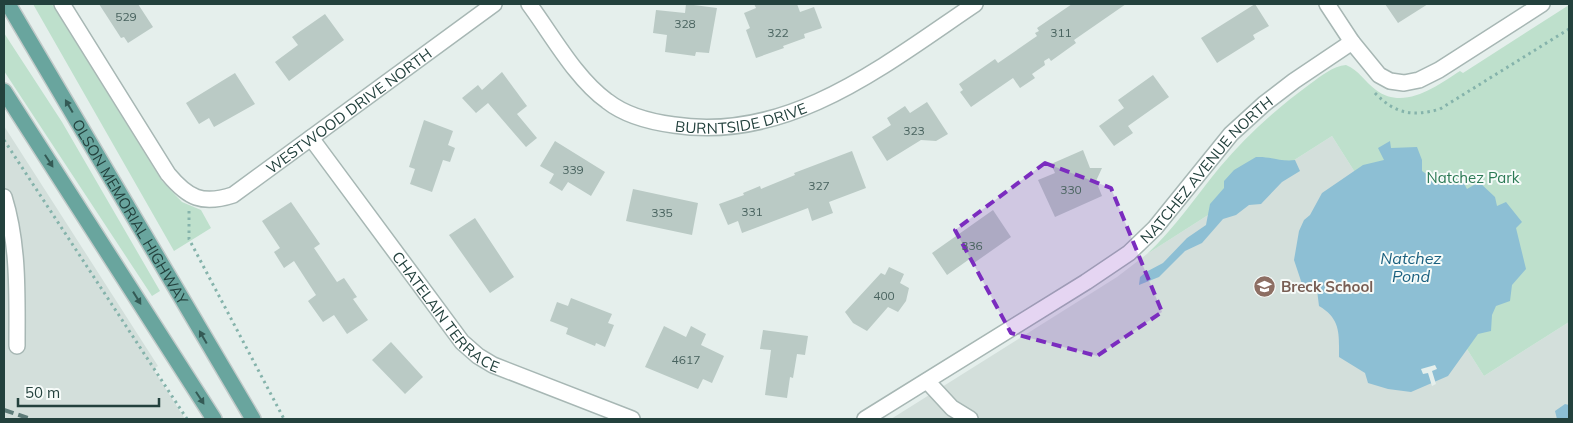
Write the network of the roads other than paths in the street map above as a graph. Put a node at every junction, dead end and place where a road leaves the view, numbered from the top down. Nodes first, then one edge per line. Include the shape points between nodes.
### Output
1 (8, 4) edge
2 (62, 4) edge
3 (494, 4) edge
4 (529, 4) edge
5 (975, 4) edge
6 (1327, 4) edge
7 (1542, 4) edge
8 (4, 8) edge
9 (1352, 42) junction
10 (33, 44) junction
11 (4, 91) edge
12 (311, 138) junction
13 (4, 197) edge
14 (17, 346) dead end
15 (927, 381) junction
16 (214, 419) edge
17 (253, 419) edge
18 (632, 419) edge
19 (865, 419) edge
20 (970, 419) edge

1 - 10 main road, OLSON MEMORIAL HIGHWAY
2 - 12 street, WESTWOOD DRIVE NORTH via 168,174 182,191 195,198 218,200 233,195
3 - 12 street, WESTWOOD DRIVE NORTH
4 - 5 street, BURNTSIDE DRIVE via 588,84 607,102 632,115 656,122 725,128 762,122 833,95 901,55
6 - 9 street
7 - 9 street via 1419,80 1404,83 1379,75
8 - 10 main road
9 - 15 street, NATCHEZ AVENUE NORTH via 1294,81 1231,134 1155,228 1129,253
17 -> 10 main road, OLSON MEMORIAL HIGHWAY
11 -> 16 main road
12 - 18 street, CHATELAIN TERRACE via 462,342 493,366
13 - 14 street via 11,220 16,271
15 - 19 street, NATCHEZ AVENUE NORTH
15 - 20 street via 952,408

